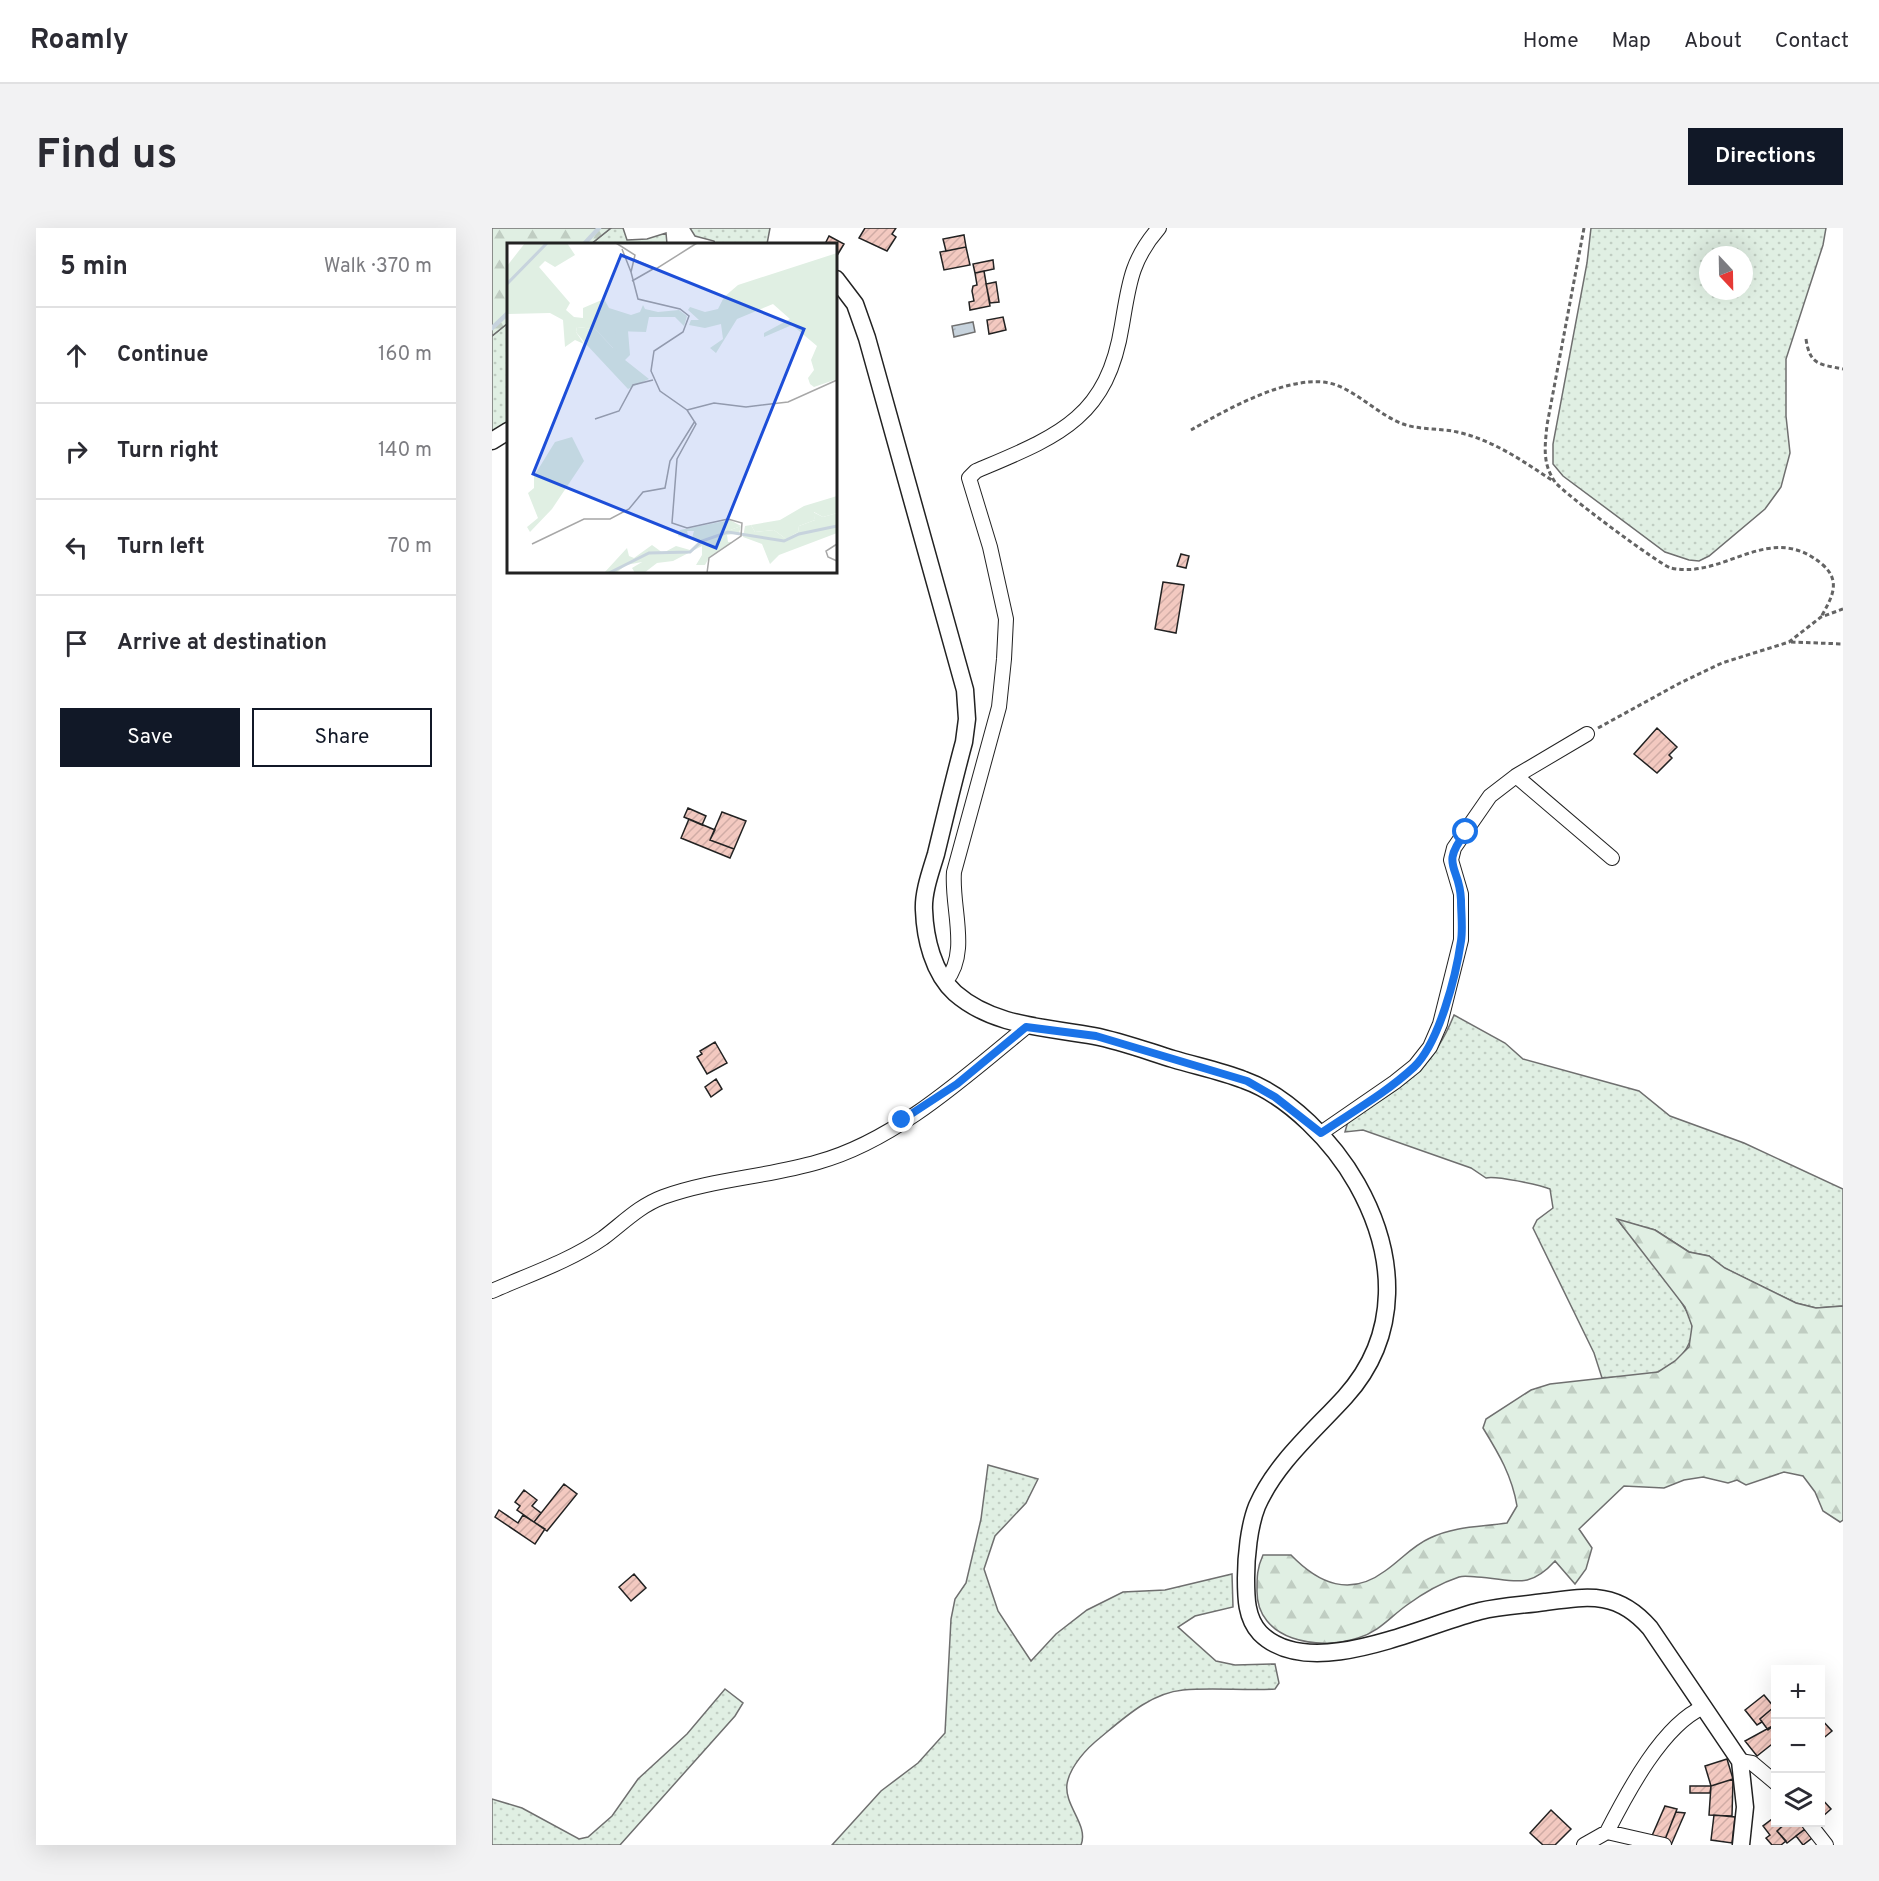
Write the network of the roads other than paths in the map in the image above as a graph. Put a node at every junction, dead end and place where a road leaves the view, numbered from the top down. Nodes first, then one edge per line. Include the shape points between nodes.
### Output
1 (1159, 228) edge
2 (837, 280) edge
3 (507, 432) edge
4 (492, 441) edge
5 (1587, 734) road end
6 (1516, 777) junction
7 (1612, 858) dead end
8 (946, 981) junction
9 (1026, 1027) junction
10 (1321, 1133) junction
11 (492, 1291) edge
12 (1704, 1707) junction
13 (1740, 1761) junction
14 (1771, 1779) edge
15 (1812, 1827) edge
16 (1607, 1832) junction
17 (1584, 1845) edge
18 (1664, 1845) edge
19 (1741, 1845) edge
20 (1826, 1845) edge

1 - 8 street via 1139,253 1113,364 1096,400 1058,434 976,471 969,478 1006,619 999,707 954,872 958,951 956,966
2 - 8 street via 855,304 867,338 965,690 964,742 923,904 926,937
3 - 4 street
5 - 6 street
6 - 7 street
6 - 10 street via 1490,796 1454,848 1451,860 1461,894 1461,940 1440,1024 1430,1047 1395,1082
8 - 9 street via 976,1008
9 - 10 street via 1096,1036 1247,1081 1275,1097
9 - 11 street via 957,1084 875,1139 818,1162 660,1198 633,1213 602,1239
10 - 12 street via 1357,1184 1379,1236 1386,1274 1386,1316 1379,1346 1364,1372 1292,1453 1255,1509 1246,1594 1259,1632 1296,1651 1329,1653 1377,1643 1481,1611 1605,1598 1638,1615
12 - 13 street
12 - 16 street via 1689,1713 1670,1731
13 - 14 street via 1752,1763
13 - 19 street via 1744,1786
15 - 20 street
16 - 17 street
16 - 18 street

